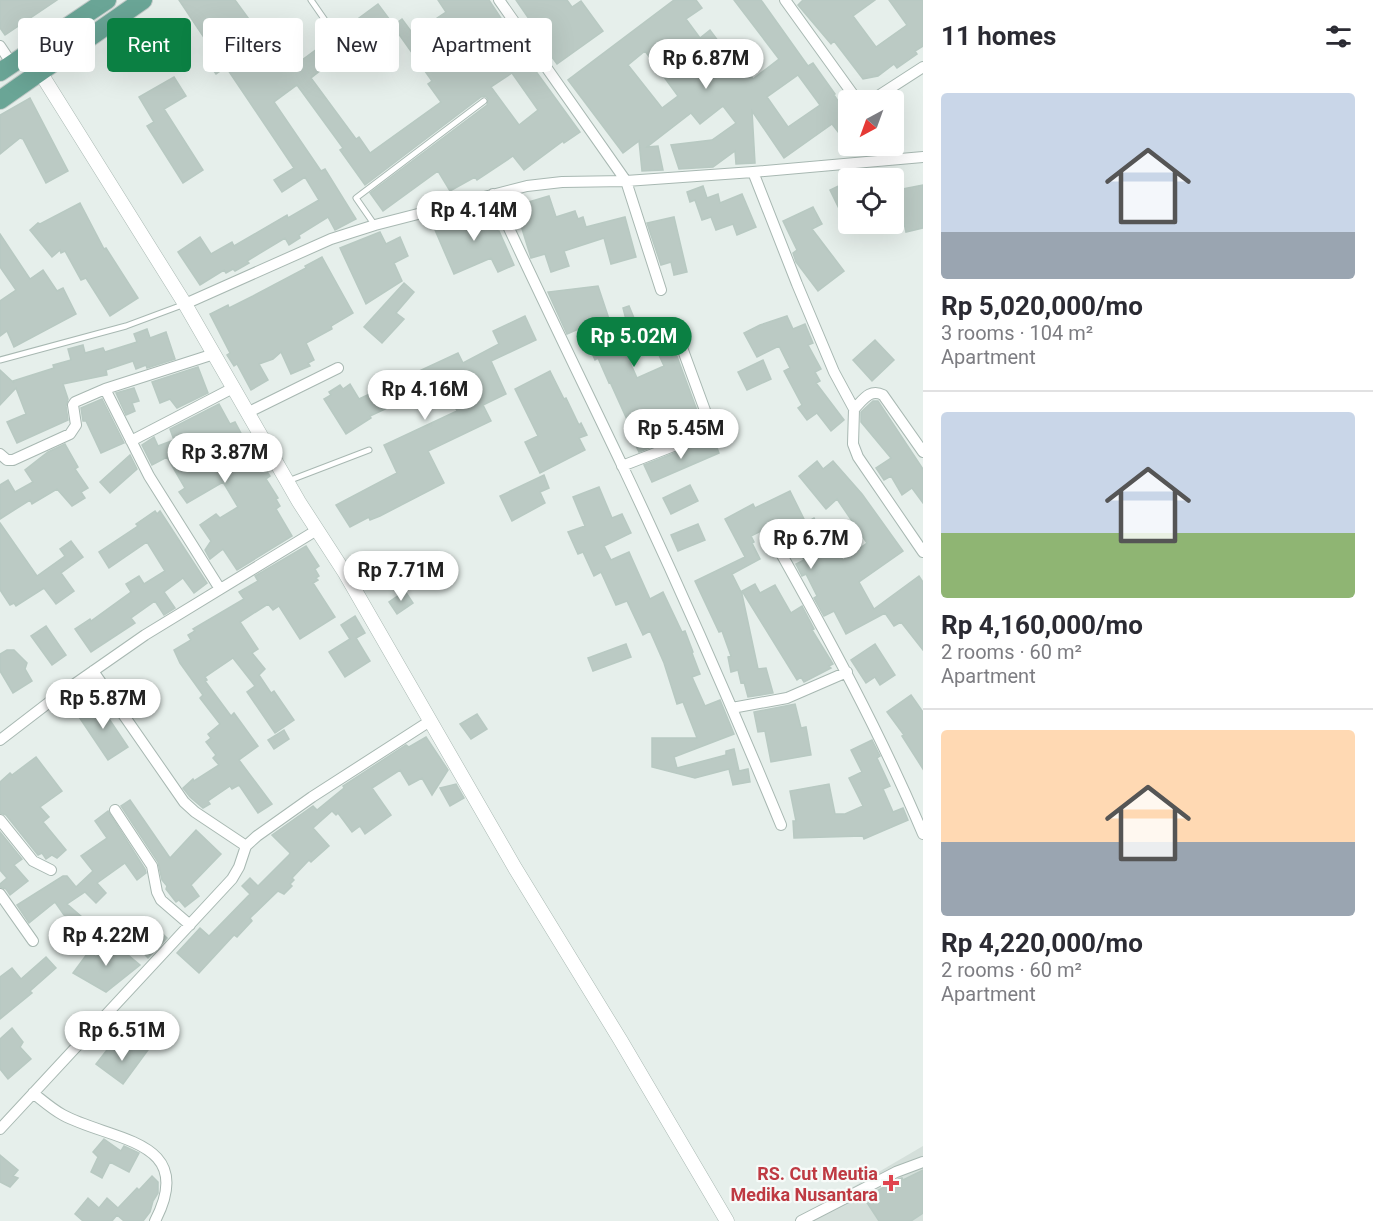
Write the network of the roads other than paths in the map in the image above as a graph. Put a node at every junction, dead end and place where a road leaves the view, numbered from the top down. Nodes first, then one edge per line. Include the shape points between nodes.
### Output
1 (107, 0) edge
2 (143, 0) edge
3 (311, 0) edge
4 (499, 0) edge
5 (785, 0) edge
6 (323, 18) edge
7 (95, 34) edge
8 (0, 46) edge
9 (923, 67) edge
10 (6, 68) edge
11 (40, 72) joint
12 (850, 90) edge
13 (887, 90) edge
14 (0, 100) edge
15 (484, 100) dead end
16 (898, 156) edge
17 (923, 157) edge
18 (900, 159) junction
19 (753, 172) junction
20 (626, 181) junction
21 (493, 195) junction
22 (375, 225) junction
23 (662, 290) dead end
24 (185, 304) junction
25 (673, 323) dead end
26 (214, 354) junction
27 (0, 360) edge
28 (338, 368) dead end
29 (233, 388) junction
30 (105, 389) junction
31 (854, 409) junction
32 (247, 412) junction
33 (131, 441) junction
34 (369, 450) dead end
35 (923, 452) edge
36 (0, 454) edge
37 (622, 466) junction
38 (287, 482) junction
39 (317, 530) junction
40 (773, 539) dead end
41 (923, 552) edge
42 (220, 589) junction
43 (93, 671) junction
44 (847, 672) junction
45 (732, 708) junction
46 (430, 721) junction
47 (0, 740) edge
48 (115, 810) dead end
49 (0, 820) edge
50 (781, 825) dead end
51 (923, 834) edge
52 (246, 846) junction
53 (51, 870) dead end
54 (0, 894) edge
55 (190, 925) junction
56 (33, 940) dead end
57 (33, 1093) junction
58 (0, 1129) edge
59 (923, 1162) edge
60 (155, 1221) edge
61 (727, 1221) edge
62 (801, 1221) edge

1 - 10 main road
2 - 7 main road
3 - 6 lane
4 - 20 street
5 - 12 street
8 - 10 street
9 - 13 street
11 - 14 main road
11 - 24 street
15 - 22 lane via 356,198
16 - 18 street
17 - 18 street
18 - 19 street
19 - 20 street
19 - 31 street via 834,372
20 - 21 street via 562,182
20 - 23 street
21 - 22 street
21 - 37 street
22 - 24 street via 331,239
24 - 26 street
24 - 27 lane via 126,326
25 - 37 street via 709,429
26 - 29 street
26 - 30 street
28 - 32 street
29 - 32 street
29 - 33 street
30 - 33 street
30 - 36 street via 75,402 75,425 70,434 13,460
31 - 35 street via 872,392 884,394
31 - 41 street via 853,444 858,457
32 - 38 street
33 - 42 street
34 - 38 lane
37 - 45 street
38 - 39 street
39 - 42 street
39 - 46 street
40 - 44 street
42 - 43 street
43 - 47 street
43 - 52 street via 184,802
44 - 45 street via 787,698
44 - 51 street
45 - 50 street
46 - 52 street via 312,797
46 - 61 street
48 - 55 street via 152,866 156,892
49 - 53 street via 33,861
52 - 55 street via 236,875
54 - 56 street
55 - 57 street
57 - 58 street
57 - 60 street via 63,1115 124,1137 153,1154 166,1175 167,1186
59 - 62 street

